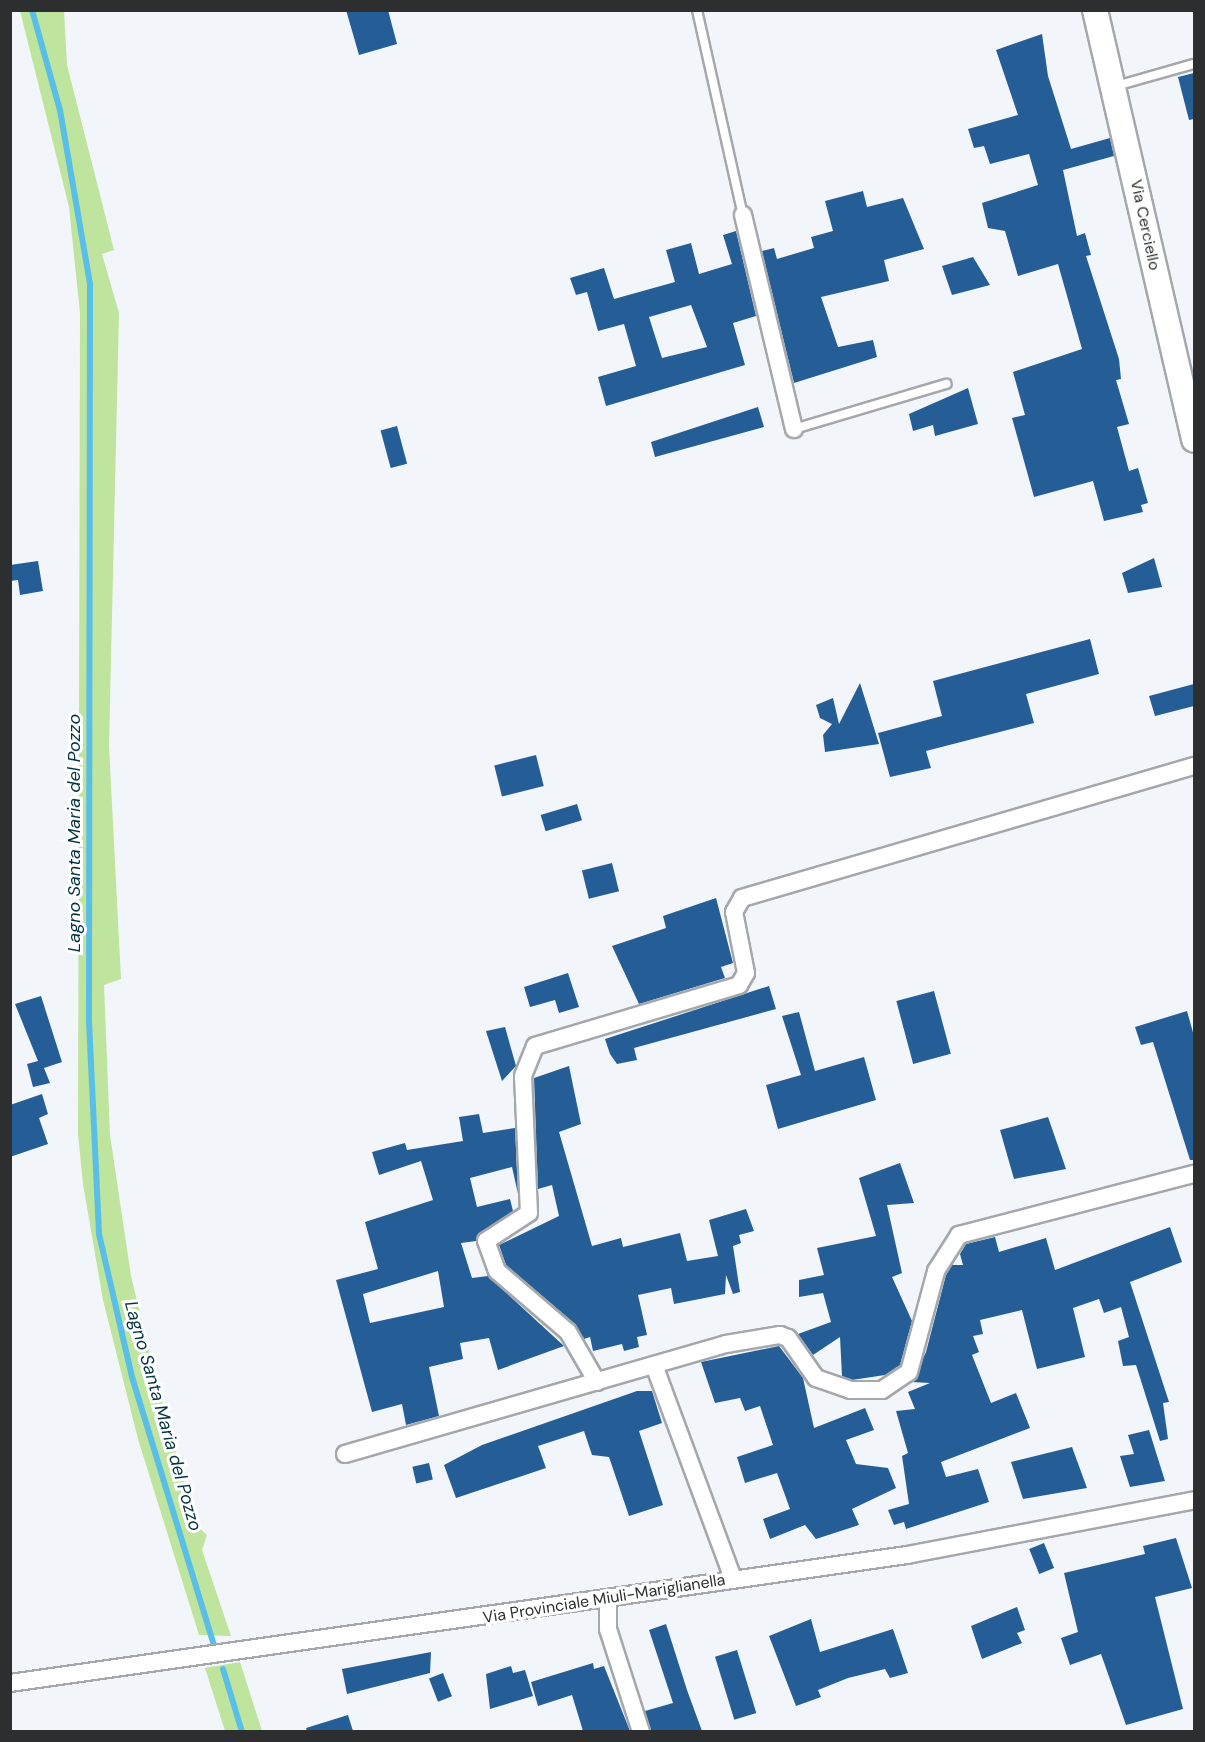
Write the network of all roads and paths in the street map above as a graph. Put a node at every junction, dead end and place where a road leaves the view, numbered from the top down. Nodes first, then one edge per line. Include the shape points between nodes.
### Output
1 (697, 10) edge
2 (1095, 10) edge
3 (1194, 64) edge
4 (1115, 86) junction
5 (744, 215) joint
6 (946, 384) dead end
7 (794, 429) joint
8 (1194, 440) edge
9 (1194, 766) edge
10 (1194, 1174) edge
11 (654, 1365) junction
12 (597, 1382) junction
13 (345, 1454) dead end
14 (1194, 1500) edge
15 (733, 1579) junction
16 (608, 1599) junction
17 (10, 1683) edge
18 (641, 1731) edge

1 - 5 lane
2 - 4 street, Via Cerciello
3 - 4 lane
4 - 8 street, Via Cerciello
5 - 7 street
6 - 7 lane
9 - 12 street via 742,898 734,912 746,973 739,985 535,1046 523,1076 529,1213 486,1241 497,1271 568,1332
10 - 11 street via 959,1235 936,1271 909,1372 882,1390 850,1390 825,1382 808,1369 788,1338 780,1335
11 - 12 street
11 - 15 street
12 - 13 street
14 - 15 street, Via Provinciale Miuli-Mariglianella via 907,1555
15 - 16 street, Via Provinciale Miuli-Mariglianella
16 - 17 street, Via Provinciale Miuli-Mariglianella
16 - 18 street via 608,1629

